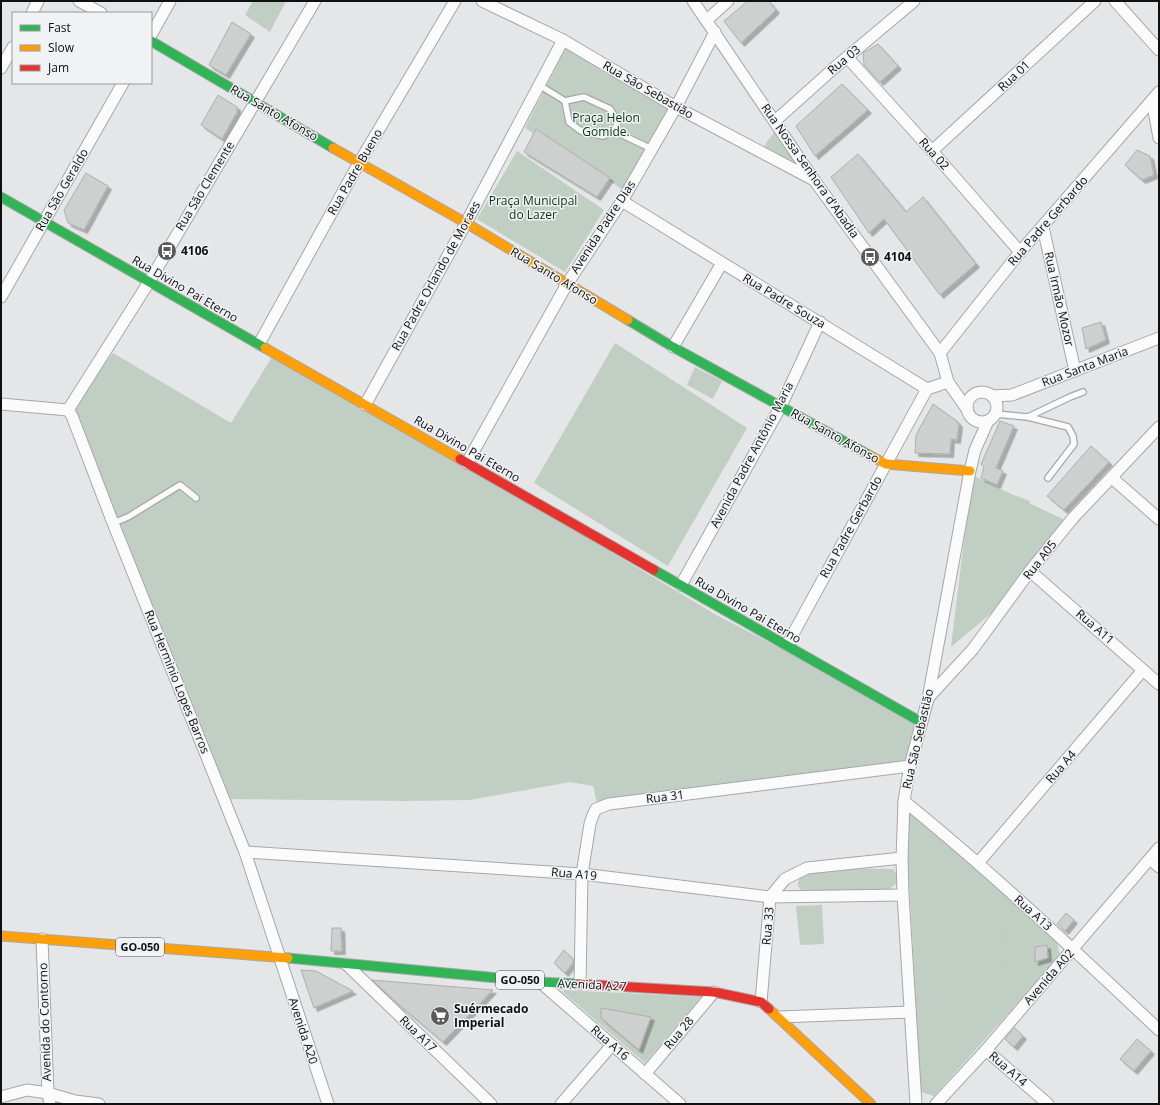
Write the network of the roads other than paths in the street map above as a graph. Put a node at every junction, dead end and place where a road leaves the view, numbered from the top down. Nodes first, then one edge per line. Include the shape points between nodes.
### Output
1 (38, 1) edge
2 (79, 1) edge
3 (170, 1) edge
4 (315, 1) edge
5 (455, 1) edge
6 (482, 1) edge
7 (694, 1) edge
8 (728, 1) edge
9 (914, 1) edge
10 (1095, 1) edge
11 (1116, 1) edge
12 (32, 12) edge
13 (99, 12) edge
14 (707, 20) junction
15 (715, 32) junction
16 (152, 33) edge
17 (563, 40) junction
18 (152, 42) edge
19 (12, 49) edge
20 (1159, 50) edge
21 (847, 57) junction
22 (1, 68) edge
23 (122, 84) edge
24 (539, 86) junction
25 (1156, 96) edge
26 (565, 101) junction
27 (255, 103) junction
28 (676, 107) junction
29 (775, 121) junction
30 (614, 131) junction
31 (1159, 138) edge
32 (652, 149) junction
33 (932, 151) junction
34 (359, 163) junction
35 (814, 180) junction
36 (1, 197) edge
37 (622, 201) junction
38 (44, 222) junction
39 (466, 223) junction
40 (1042, 227) junction
41 (1020, 252) junction
42 (722, 263) junction
43 (149, 282) junction
44 (566, 284) junction
45 (1, 297) edge
46 (820, 322) junction
47 (1159, 338) edge
48 (260, 344) junction
49 (673, 347) junction
50 (940, 353) junction
51 (1075, 371) junction
52 (948, 382) junction
53 (927, 389) junction
54 (1083, 392) dead end
55 (1012, 395) junction
56 (972, 396) junction
57 (992, 396) junction
58 (1, 404) edge
59 (365, 405) junction
60 (780, 406) junction
61 (967, 408) junction
62 (68, 410) junction
63 (993, 414) junction
64 (1028, 417) junction
65 (975, 420) junction
66 (1159, 427) edge
67 (976, 450) junction
68 (467, 463) junction
69 (886, 464) junction
70 (970, 471) junction
71 (1048, 478) dead end
72 (1112, 478) junction
73 (196, 498) dead end
74 (1159, 519) edge
75 (113, 523) junction
76 (1030, 571) junction
77 (681, 585) junction
78 (787, 645) junction
79 (1143, 670) junction
80 (1159, 684) edge
81 (928, 698) junction
82 (921, 722) junction
83 (910, 766) junction
84 (904, 801) junction
85 (1159, 848) edge
86 (245, 852) junction
87 (902, 858) junction
88 (1150, 858) junction
89 (978, 863) junction
90 (1159, 867) edge
91 (582, 874) junction
92 (903, 895) junction
93 (770, 897) junction
94 (1, 936) edge
95 (42, 939) junction
96 (1073, 949) junction
97 (279, 957) junction
98 (346, 964) junction
99 (540, 982) junction
100 (580, 984) junction
101 (714, 992) junction
102 (762, 1002) junction
103 (916, 1014) junction
104 (779, 1017) junction
105 (1159, 1030) edge
106 (612, 1045) junction
107 (986, 1050) junction
108 (645, 1074) junction
109 (1, 1097) edge
110 (49, 1099) edge
111 (938, 1103) edge
112 (99, 1104) edge
113 (328, 1104) edge
114 (491, 1104) edge
115 (561, 1104) edge
116 (680, 1104) edge
117 (871, 1104) edge
118 (916, 1104) edge
119 (1048, 1104) edge

1 - 12 street
2 - 13 street
3 - 16 street
4 - 27 street, Rua São Clemente
5 - 34 street, Rua Padre Bueno
6 - 17 street, Rua São Sebastião
7 - 14 street, Rua Nossa Senhora d'Abadia
8 - 14 street
9 - 21 street, Rua 03
10 - 33 street, Rua 01
11 - 20 street
14 - 15 street, Rua Nossa Senhora d'Abadia
15 - 28 street, Avenida Padre Dias
15 - 29 street, Rua Nossa Senhora d'Abadia
17 - 24 street, Rua Padre Orlando de Moraes
17 - 28 street, Rua São Sebastião
18 - 27 street, Rua Santo Afonso
19 - 22 street
21 - 29 street, Rua 03
21 - 33 street, Rua 02
23 - 38 street, Rua São Geraldo
24 - 26 lane
24 - 39 street, Rua Padre Orlando de Moraes
25 - 31 street
25 - 40 street, Rua Padre Gerbardo
26 - 30 lane via 569,122 581,131 603,136
26 - 30 lane via 584,96 610,109 618,122
27 - 34 street, Rua Santo Afonso
27 - 43 street, Rua São Clemente
28 - 32 street, Avenida Padre Dias
28 - 35 street, Rua São Sebastião
29 - 35 street, Rua Nossa Senhora d'Abadia
30 - 32 lane
32 - 37 street, Avenida Padre Dias
33 - 41 street, Rua 02
34 - 39 street, Rua Santo Afonso
34 - 48 street, Rua Padre Bueno
35 - 50 street, Rua Nossa Senhora d'Abadia
36 - 38 street, Rua Divino Pai Eterno
37 - 42 street, Rua Padre Souza
37 - 44 street, Avenida Padre Dias
38 - 43 street, Rua Divino Pai Eterno
38 - 45 street, Rua São Geraldo
39 - 44 street, Rua Santo Afonso
39 - 59 street, Rua Padre Orlando de Moraes
40 - 41 street, Rua Padre Gerbardo
40 - 51 street, Rua Irmão Mozor
41 - 50 street, Rua Padre Gerbardo
42 - 46 street, Rua Padre Souza
42 - 49 street
43 - 48 street, Rua Divino Pai Eterno
43 - 62 street, Rua São Clemente
44 - 49 street, Rua Santo Afonso
44 - 68 street, Avenida Padre Dias
46 - 53 street, Rua Padre Souza
46 - 60 street, Avenida Padre Antônio Maria
47 - 51 street, Rua Santa Maria
48 - 59 street, Rua Divino Pai Eterno
49 - 60 street, Rua Santo Afonso
50 - 52 street, Rua Nossa Senhora d'Abadia
51 - 55 street, Rua Santa Maria
52 - 53 street
52 - 56 street
52 - 61 street, Rua Nossa Senhora d'Abadia
53 - 69 street, Rua Padre Gerbardo
54 - 64 lane
55 - 57 street, Rua Santa Maria
55 - 63 street, Rua Santa Maria
56 - 57 street via 983,392
56 - 61 street
57 - 63 street via 996,401
58 - 62 street
59 - 68 street, Rua Divino Pai Eterno
60 - 69 street, Rua Santo Afonso
60 - 77 street, Avenida Padre Antônio Maria
61 - 65 street via 971,418
62 - 75 street, Rua Herminio Lopes Barros
63 - 64 lane
63 - 65 street via 983,422
63 - 67 street, Rua São Sebastião
64 - 71 lane via 1068,427 1073,436 1074,444
65 - 67 street, Rua São Sebastião
66 - 72 street, Rua A05
67 - 70 street, Rua São Sebastião
68 - 77 street, Rua Divino Pai Eterno
69 - 70 street, Rua Santo Afonso
69 - 78 street, Rua Padre Gerbardo
70 - 81 street, Rua São Sebastião
72 - 74 street
72 - 76 street, Rua A05 via 1073,518
73 - 75 lane via 180,485 128,517
75 - 86 street, Rua Herminio Lopes Barros
76 - 79 street, Rua A11
76 - 81 street, Rua A05 via 973,649
77 - 78 street, Rua Divino Pai Eterno
78 - 82 street, Rua Divino Pai Eterno
79 - 80 street, Rua A11
79 - 89 street, Rua A4
81 - 82 street, Rua São Sebastião
82 - 83 street, Rua São Sebastião
83 - 84 street, Rua São Sebastião
83 - 91 street, Rua 31 via 602,806 596,809 593,815
84 - 87 street, Rua São Sebastião
84 - 89 street, Rua A13
85 - 88 street, Avenida A02
86 - 91 street, Rua A19
86 - 97 street, Rua Herminio Lopes Barros
87 - 92 street, Rua São Sebastião
87 - 93 street, Rua 33 via 807,868 785,879
88 - 90 street
88 - 96 street, Avenida A02
89 - 96 street, Rua A13
91 - 93 street, Rua A19
91 - 100 street, Rua 31
92 - 93 street, Rua A19
92 - 103 street, Rua São Sebastião
93 - 102 street, Rua 33
94 - 95 street, GO-050
95 - 97 street, GO-050
95 - 110 street, Avenida do Contorno
96 - 105 street, Rua A13
96 - 107 street, Avenida A02
97 - 98 street, Avenida A27 / GO-050
97 - 113 street, Avenida A20
98 - 99 street, Avenida A27 / GO-050
98 - 114 street, Rua A17
99 - 100 street, Avenida A27 / GO-050
99 - 106 street, Rua A16
100 - 101 street, Avenida A27 / GO-050
101 - 102 street, Avenida A27 / GO-050
101 - 108 street, Rua 28
102 - 104 street, Avenida A27 / GO-050
103 - 104 street
103 - 118 street, Rua São Sebastião
104 - 117 street, Avenida A27 / GO-050
106 - 108 street, Rua A16
106 - 115 street
107 - 111 street, Avenida A02
107 - 119 street, Rua A14
108 - 116 street, Rua A16
109 - 110 street via 27,1090
110 - 112 street

